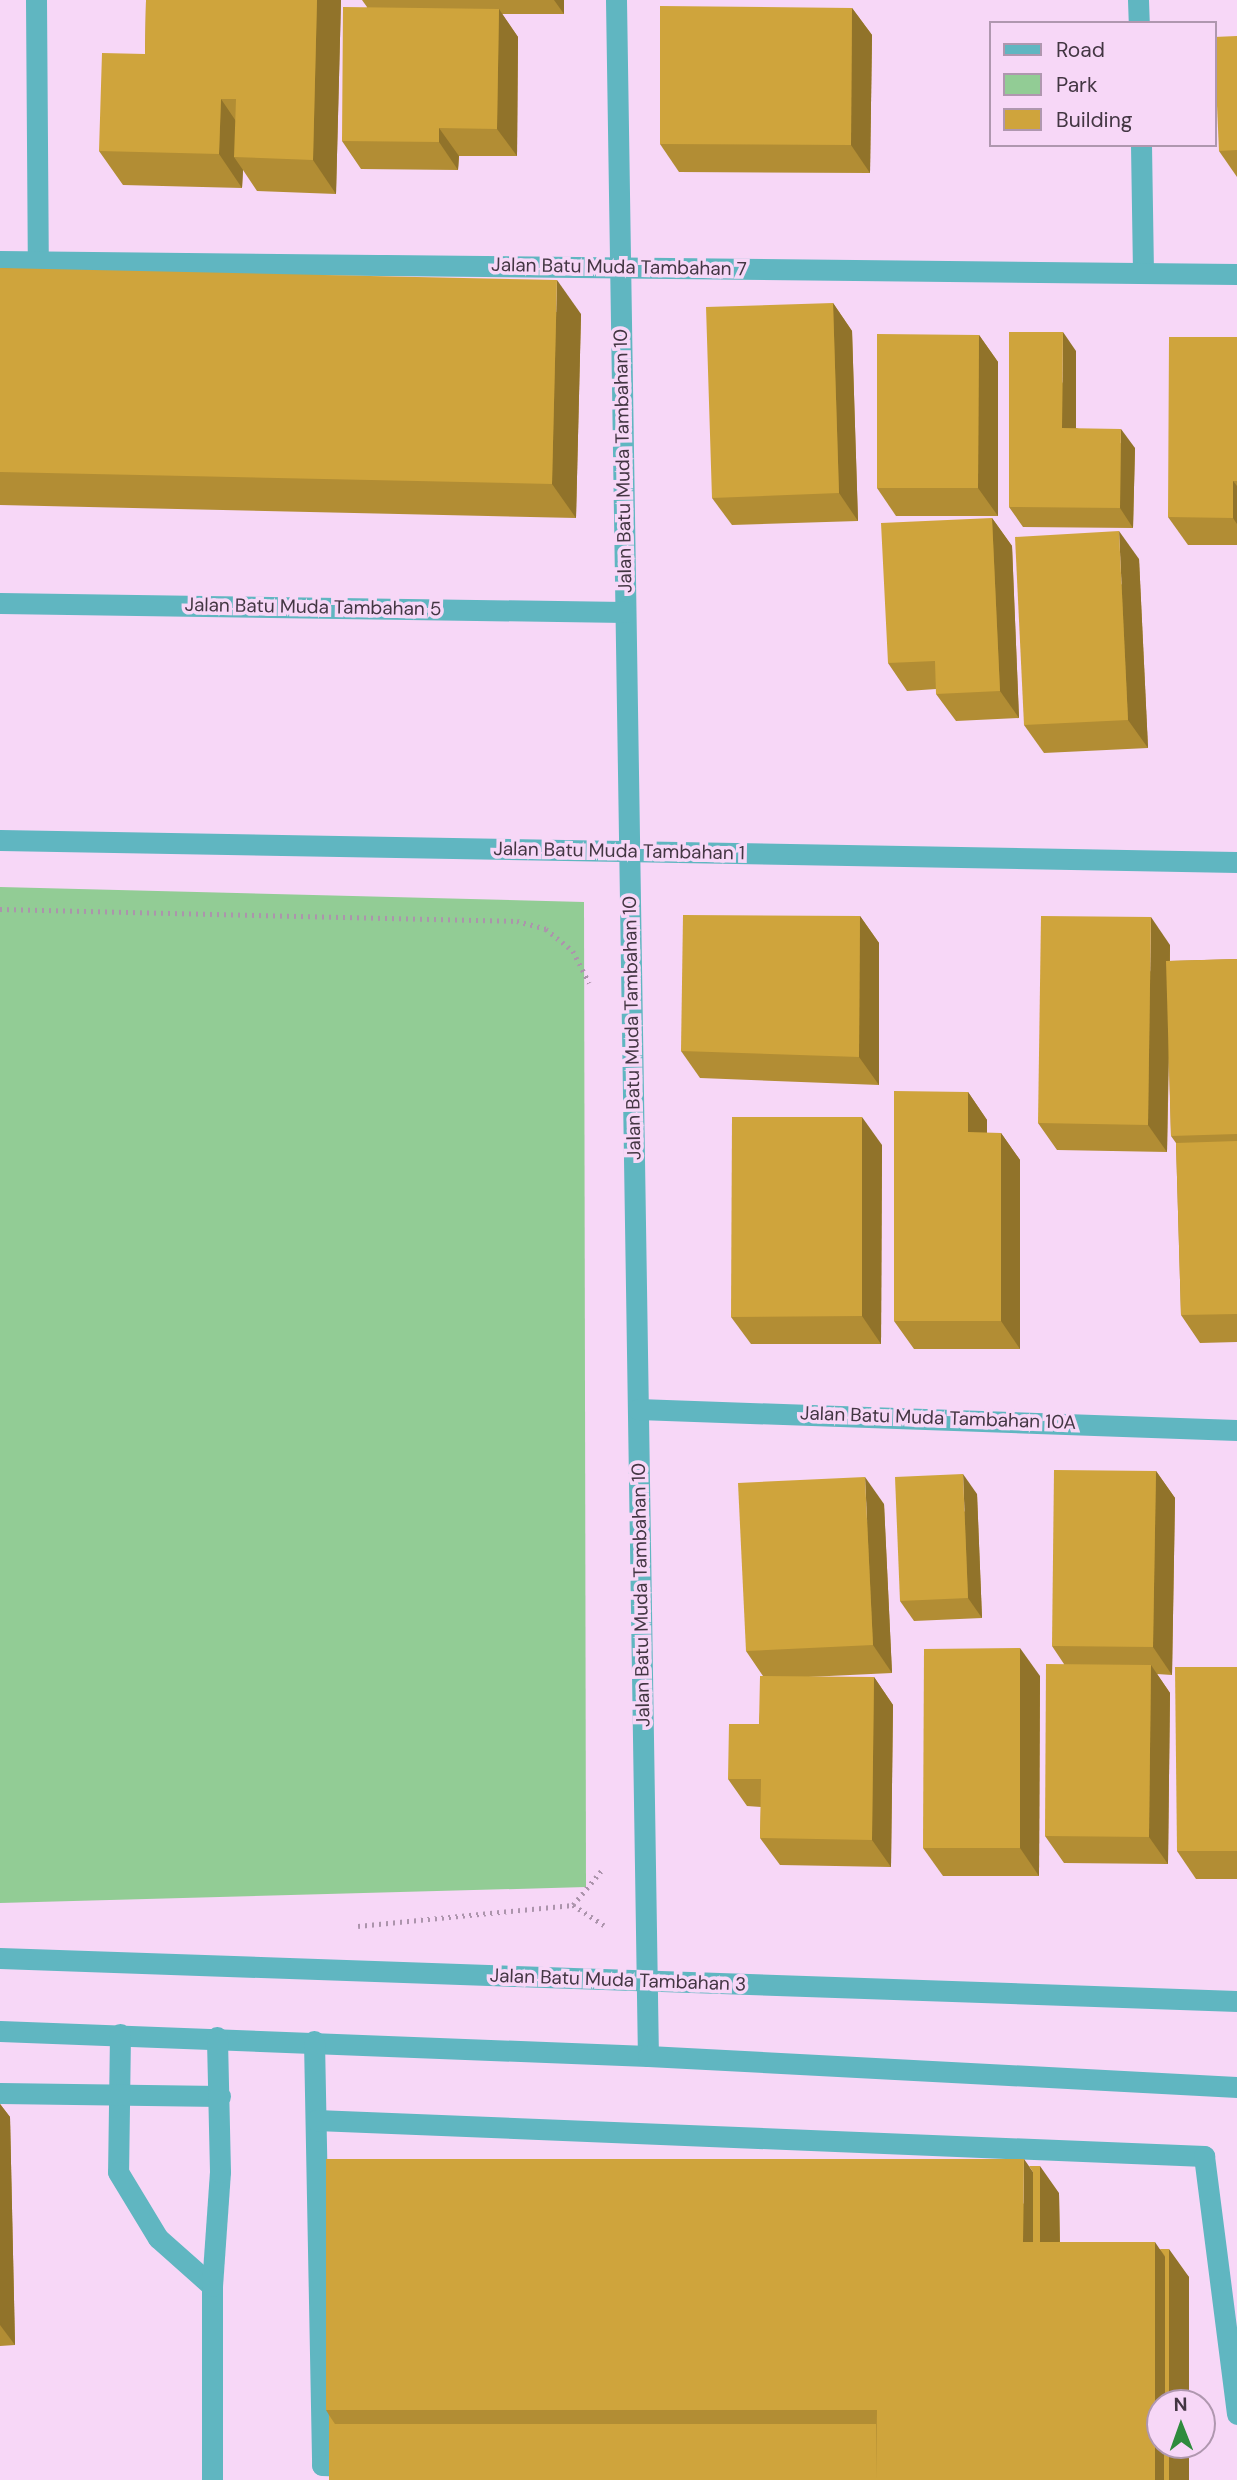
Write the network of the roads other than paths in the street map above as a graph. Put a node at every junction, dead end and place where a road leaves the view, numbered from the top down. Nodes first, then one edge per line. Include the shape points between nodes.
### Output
1 (36, 0) edge
2 (616, 0) edge
3 (1138, 0) edge
4 (1139, 21) edge
5 (1141, 147) edge
6 (0, 261) edge
7 (38, 261) junction
8 (620, 267) junction
9 (1143, 273) junction
10 (1237, 274) edge
11 (0, 603) edge
12 (625, 612) junction
13 (0, 840) edge
14 (629, 851) junction
15 (1237, 862) edge
16 (638, 1409) junction
17 (1237, 1430) edge
18 (0, 1958) edge
19 (647, 1981) junction
20 (1237, 2001) edge
21 (0, 2031) edge
22 (120, 2034) junction
23 (217, 2037) junction
24 (314, 2041) junction
25 (648, 2056) junction
26 (1237, 2087) edge
27 (0, 2093) edge
28 (118, 2095) junction
29 (220, 2096) junction
30 (316, 2120) junction
31 (212, 2286) junction
32 (1237, 2414) edge
33 (348, 2466) edge
34 (212, 2480) edge

1 - 7 street
2 - 8 street, Jalan Batu Muda Tambahan 10
3 - 4 street
5 - 9 street
6 - 7 street, Jalan Batu Muda Tambahan 7
7 - 8 street, Jalan Batu Muda Tambahan 7
8 - 9 street, Jalan Batu Muda Tambahan 7
8 - 12 street, Jalan Batu Muda Tambahan 10
9 - 10 street, Jalan Batu Muda Tambahan 7
11 - 12 street, Jalan Batu Muda Tambahan 5
12 - 14 street, Jalan Batu Muda Tambahan 10
13 - 14 street, Jalan Batu Muda Tambahan 1
14 - 15 street, Jalan Batu Muda Tambahan 1
14 - 16 street, Jalan Batu Muda Tambahan 10
16 - 17 street, Jalan Batu Muda Tambahan 10A
16 - 19 street, Jalan Batu Muda Tambahan 10
18 - 19 street, Jalan Batu Muda Tambahan 3
19 - 20 street, Jalan Batu Muda Tambahan 3
19 - 25 street, Jalan Batu Muda Tambahan 10
21 - 22 street
22 - 23 street
22 - 28 street
23 - 24 street
23 - 29 street
24 - 25 street
24 - 30 street
25 - 26 street
27 - 28 street
28 - 29 street
28 - 31 street via 118,2172 158,2238
29 - 31 street
30 - 32 street via 1204,2156
30 - 33 street via 322,2465
31 - 34 street

